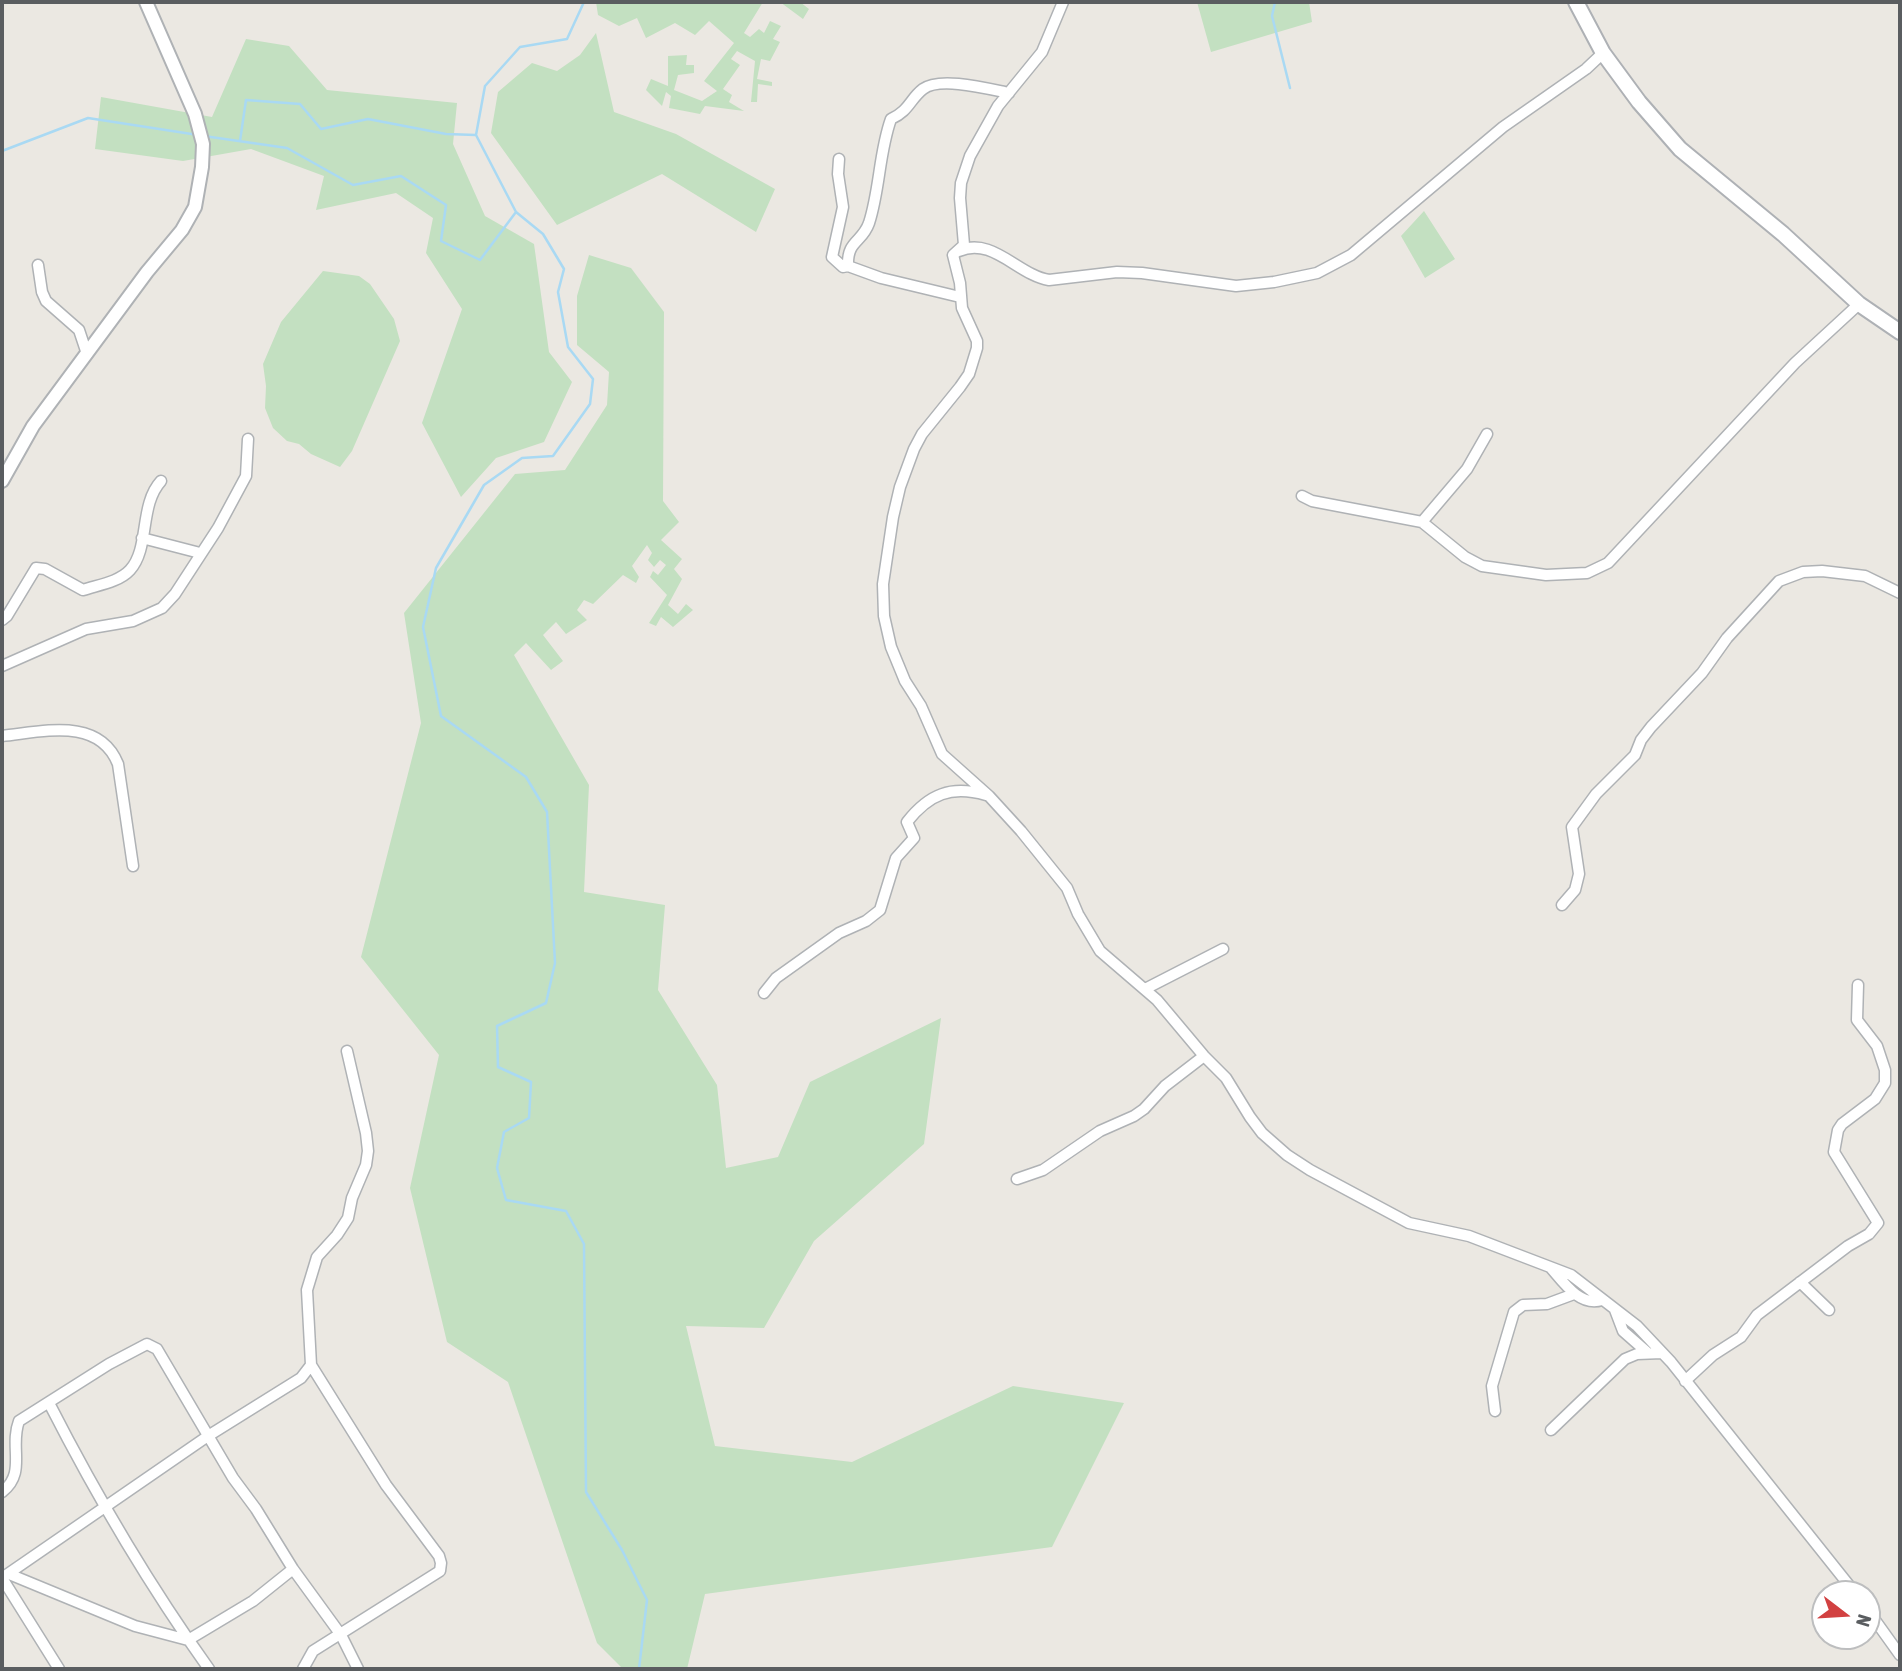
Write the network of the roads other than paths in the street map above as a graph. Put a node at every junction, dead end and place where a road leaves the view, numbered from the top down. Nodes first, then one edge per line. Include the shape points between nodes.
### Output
1 (146, 2) edge
2 (1063, 2) edge
3 (1576, 2) edge
4 (1603, 53) junction
5 (1009, 93) junction
6 (839, 159) dead end
7 (953, 255) junction
8 (38, 265) dead end
9 (848, 266) junction
10 (960, 297) junction
11 (1859, 304) junction
12 (1900, 332) edge
13 (87, 354) junction
14 (1487, 434) dead end
15 (248, 439) dead end
16 (2, 481) edge
17 (161, 481) dead end
18 (1303, 496) dead end
19 (1422, 522) junction
20 (142, 538) junction
21 (200, 553) junction
22 (1900, 593) edge
23 (2, 620) edge
24 (2, 666) edge
25 (2, 736) edge
26 (989, 796) junction
27 (134, 866) dead end
28 (1562, 905) dead end
29 (1223, 949) dead end
30 (1858, 985) dead end
31 (1145, 989) junction
32 (764, 993) dead end
33 (346, 1051) dead end
34 (1204, 1056) junction
35 (1017, 1179) dead end
36 (1548, 1265) junction
37 (1800, 1282) junction
38 (1574, 1294) junction
39 (1602, 1300) junction
40 (1615, 1310) junction
41 (1829, 1310) dead end
42 (1648, 1353) junction
43 (1662, 1353) junction
44 (311, 1365) junction
45 (1685, 1381) junction
46 (49, 1403) junction
47 (1495, 1411) dead end
48 (1551, 1430) dead end
49 (208, 1436) junction
50 (2, 1492) edge
51 (105, 1506) junction
52 (293, 1569) junction
53 (4, 1577) edge
54 (1845, 1580) edge
55 (1881, 1629) edge
56 (341, 1635) junction
57 (188, 1640) junction
58 (1900, 1656) edge
59 (59, 1669) edge
60 (209, 1669) edge
61 (303, 1669) edge
62 (358, 1669) edge

1 - 13 street via 195,114 202,167 195,207 182,230
2 - 5 street via 1042,52
3 - 4 main road
4 - 7 street via 1503,127 1351,254 1317,273 1236,286 1117,272 1049,280 979,247
4 - 11 main road via 1680,149
5 - 7 street via 975,144 965,169 960,198 964,245
5 - 9 street via 968,85 931,85 891,119 873,209 866,230 852,244
6 - 9 street via 843,207 832,257
7 - 10 street
8 - 13 street via 46,300 79,330
9 - 10 street
10 - 26 street via 977,341 974,360 960,387 922,434 909,461 893,517 883,602 886,631 897,662 930,723 937,747
11 - 12 main road
11 - 19 street via 1795,363 1622,549 1587,573 1546,575 1482,566
13 - 16 street via 33,426
14 - 19 street via 1467,469
15 - 21 street via 246,476
17 - 20 street via 149,502
18 - 19 street
20 - 21 street
20 - 23 street via 131,569 83,590 36,568
21 - 24 street via 175,594 155,613 86,629
22 - 28 street via 1865,576 1822,571 1787,576 1769,590 1572,827 1579,874 1575,890
25 - 27 street via 60,730 104,741 118,764
26 - 31 street via 1067,888 1100,951
26 - 32 street via 952,790 916,810 907,822 914,838 895,858 880,910 776,978
29 - 31 street
30 - 37 street via 1857,1020 1877,1046 1885,1083 1875,1100 1842,1124 1834,1152 1878,1223
31 - 34 street
33 - 44 street via 368,1151 348,1218 317,1257 307,1290
34 - 35 street via 1134,1116 1100,1131 1043,1170
34 - 36 street via 1226,1078 1262,1133 1310,1170 1409,1223 1469,1236
36 - 38 street
36 - 39 street via 1571,1275
37 - 41 street
37 - 45 street via 1756,1315 1741,1336
38 - 39 street via 1594,1303
38 - 47 street via 1547,1304 1523,1305 1514,1312 1492,1386
39 - 40 street
40 - 42 street via 1623,1331
40 - 43 street
42 - 43 street
42 - 48 street via 1625,1359
43 - 45 street
44 - 49 street via 301,1378
44 - 56 street via 441,1563 440,1571
45 - 54 street
46 - 49 street via 147,1344 157,1349
46 - 50 street via 19,1421 13,1434 17,1465 13,1480
46 - 51 street
49 - 51 street
49 - 52 street
51 - 53 street
51 - 57 street
52 - 56 street
52 - 57 street via 253,1601
53 - 57 street via 135,1626
53 - 59 street
55 - 58 street
56 - 61 street via 313,1651
56 - 62 street
57 - 60 street

